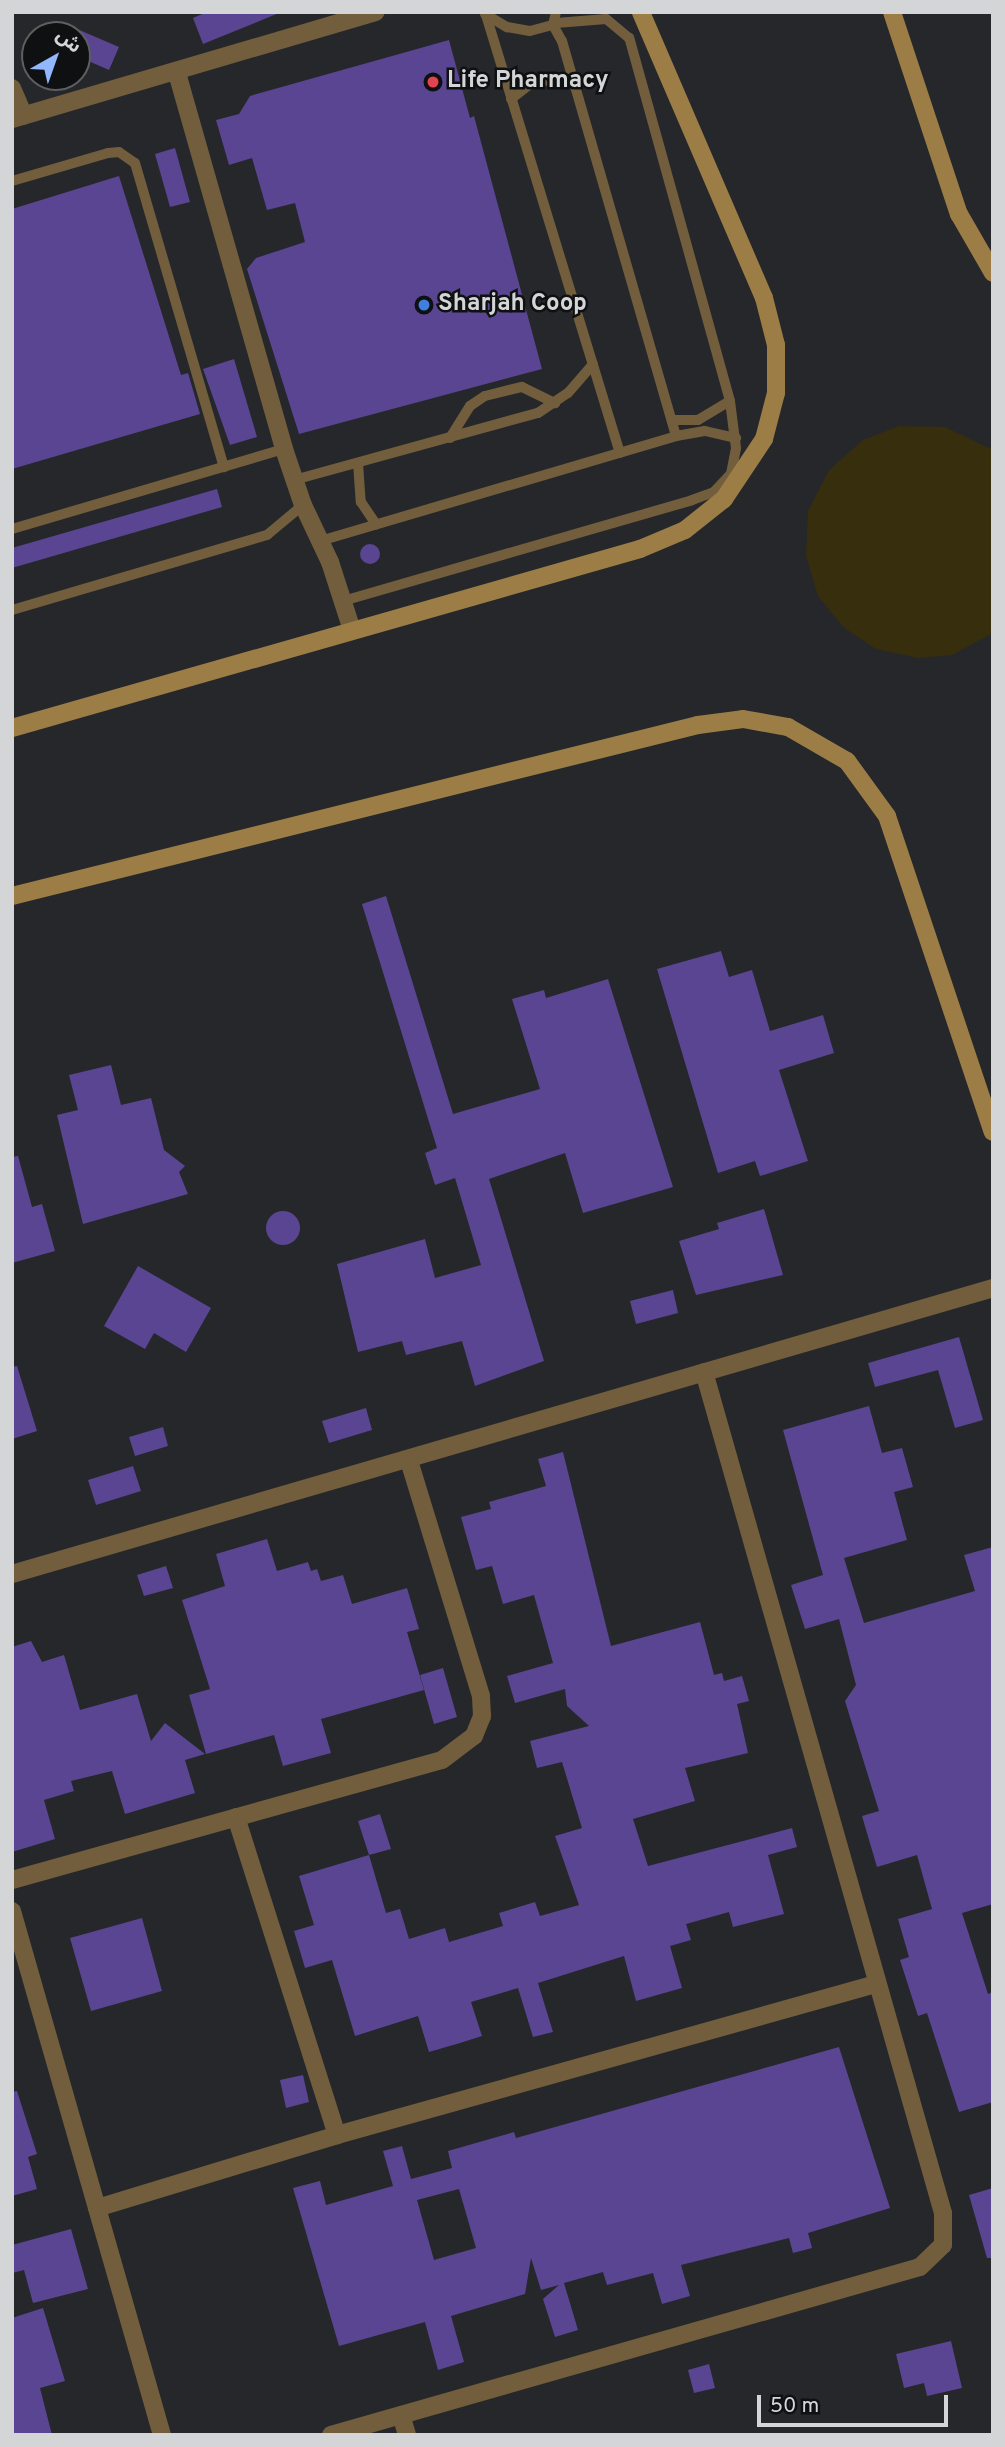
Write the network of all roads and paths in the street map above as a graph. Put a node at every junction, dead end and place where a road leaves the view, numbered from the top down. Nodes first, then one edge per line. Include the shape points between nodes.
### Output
1 (376, 12) edge
2 (641, 12) edge
3 (892, 12) edge
4 (484, 14) edge
5 (555, 20) edge
6 (177, 73) junction
7 (574, 83) junction
8 (12, 88) edge
9 (511, 99) junction
10 (18, 118) edge
11 (12, 181) edge
12 (993, 274) edge
13 (593, 364) junction
14 (730, 401) junction
15 (555, 403) junction
16 (672, 420) junction
17 (676, 436) junction
18 (450, 438) junction
19 (736, 438) junction
20 (284, 449) junction
21 (620, 453) junction
22 (358, 463) junction
23 (224, 467) junction
24 (294, 480) junction
25 (303, 505) junction
26 (376, 524) junction
27 (12, 528) edge
28 (320, 541) junction
29 (343, 601) junction
30 (12, 610) edge
31 (352, 630) junction
32 (12, 728) edge
33 (12, 896) edge
34 (993, 1132) edge
35 (993, 1288) edge
36 (704, 1372) junction
37 (409, 1460) junction
38 (12, 1574) edge
39 (236, 1817) junction
40 (12, 1880) edge
41 (12, 1911) edge
42 (876, 1984) junction
43 (337, 2135) junction
44 (97, 2208) junction
45 (401, 2415) junction
46 (162, 2435) edge
47 (331, 2435) edge
48 (407, 2435) edge

1 - 6 street
2 - 31 main road via 771,321 776,393 753,461 715,508 663,541
3 - 12 main road via 959,215
4 - 5 lane via 518,30
4 - 9 lane
5 - 7 lane
5 - 14 lane via 606,19 629,38
6 - 10 street
6 - 20 street
7 - 9 lane via 561,79 533,82
7 - 16 lane
8 - 10 street
9 - 13 lane
11 - 23 lane via 108,153 118,152 135,163
13 - 15 lane
13 - 21 lane
14 - 16 lane via 711,416
14 - 19 lane
15 - 18 lane via 538,414
15 - 18 lane via 522,387 485,396 470,406
16 - 17 lane
17 - 19 lane via 705,431
17 - 21 lane
18 - 22 lane
19 - 29 lane via 731,474 714,492
20 - 23 lane
20 - 24 street
21 - 26 lane
22 - 24 lane
22 - 26 lane via 361,502
23 - 27 lane
24 - 25 street
25 - 28 street
25 - 30 lane via 267,535
26 - 28 lane
28 - 29 street
29 - 31 street
31 - 32 main road
33 - 34 main road via 698,724 743,719 788,727 847,761 887,816
35 - 36 street
36 - 37 street
36 - 42 street
37 - 38 street
37 - 39 street via 481,1696 482,1716 474,1736 442,1760
39 - 40 street
39 - 43 street
41 - 44 street
42 - 43 street
42 - 45 street via 943,2213 943,2245 934,2258 920,2267
43 - 44 street
44 - 46 street
45 - 47 street
45 - 48 street

